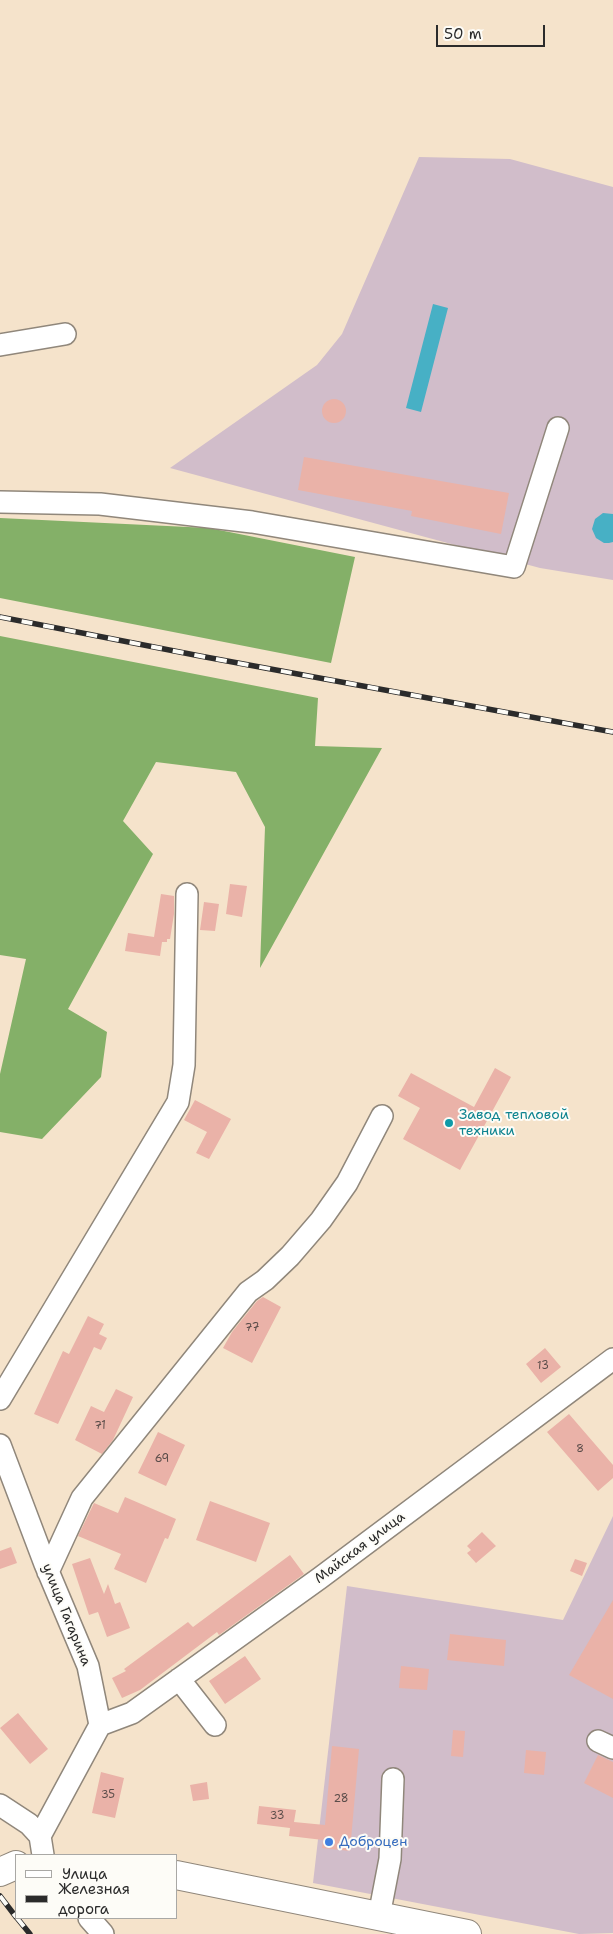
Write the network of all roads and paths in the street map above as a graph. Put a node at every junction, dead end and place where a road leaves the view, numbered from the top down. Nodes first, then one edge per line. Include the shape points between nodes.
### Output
1 (64, 334) dead end
2 (0, 345) edge
3 (558, 428) dead end
4 (0, 502) edge
5 (187, 894) dead end
6 (382, 1116) dead end
7 (613, 1359) edge
8 (0, 1399) edge
9 (0, 1445) edge
10 (48, 1572) junction
11 (179, 1679) junction
12 (215, 1724) dead end
13 (100, 1725) junction
14 (393, 1779) dead end
15 (0, 1805) edge
16 (42, 1846) edge
17 (15, 1865) edge
18 (0, 1872) edge
19 (178, 1875) edge
20 (379, 1916) junction
21 (90, 1919) edge
22 (103, 1934) edge
23 (466, 1934) edge

1 - 2 street
3 - 4 street via 514,567 252,522 100,504
5 - 8 street via 184,1065 178,1102
6 - 10 street via 347,1183 320,1220 290,1256 248,1292 82,1498
7 - 11 street, Майская улица
9 - 10 street, улица Гагарина
10 - 13 street, улица Гагарина via 88,1666
11 - 12 street
11 - 13 street, Майская улица via 132,1714
13 - 16 street
14 - 20 street via 390,1858
15 - 16 street via 29,1824
17 - 18 main road
19 - 20 main road
20 - 23 main road
21 - 22 street

